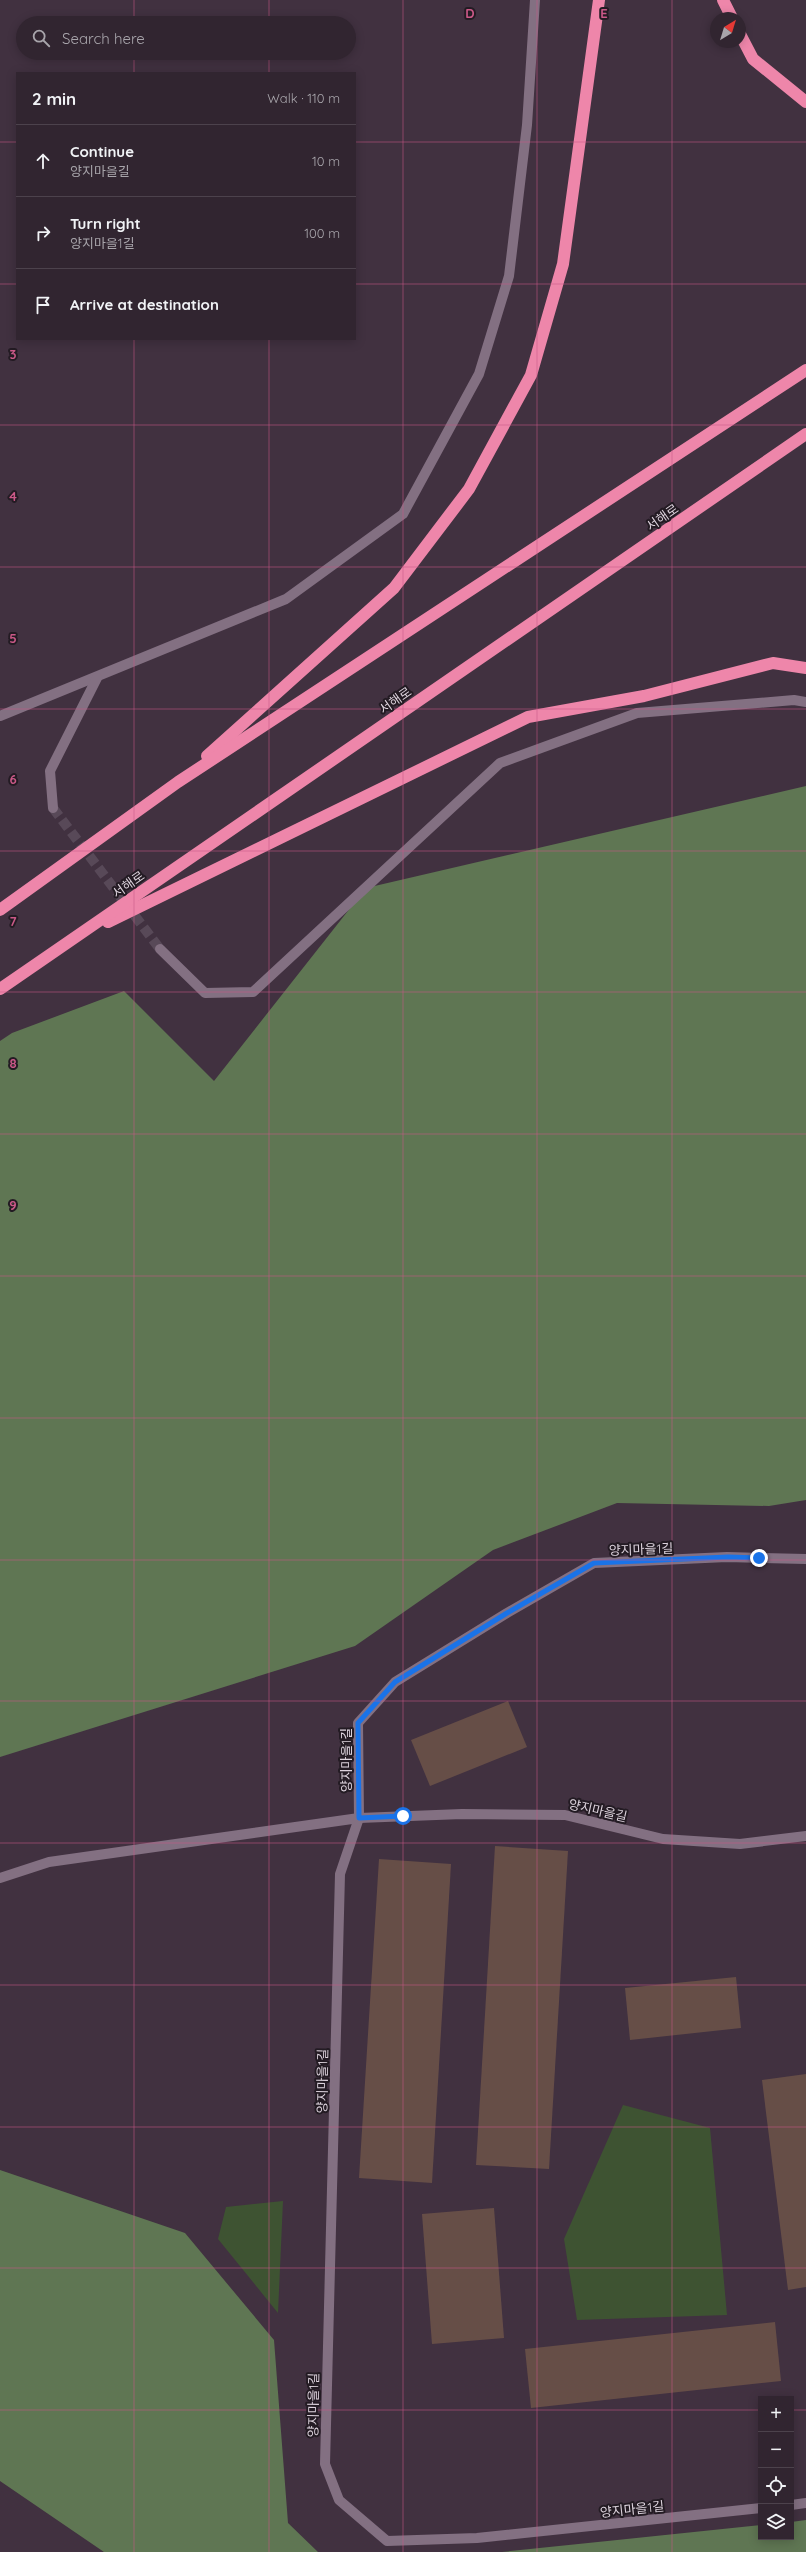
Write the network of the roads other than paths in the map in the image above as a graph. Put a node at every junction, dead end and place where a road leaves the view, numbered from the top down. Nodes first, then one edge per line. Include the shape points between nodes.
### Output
1 (535, 0) edge
2 (599, 0) edge
3 (723, 0) edge
4 (729, 12) edge
5 (746, 46) edge
6 (806, 102) edge
7 (806, 370) edge
8 (806, 434) edge
9 (806, 668) edge
10 (97, 678) junction
11 (806, 702) edge
12 (0, 716) edge
13 (178, 782) junction
14 (53, 808) tunnel mouth
15 (0, 910) edge
16 (71, 940) junction
17 (160, 949) tunnel mouth
18 (0, 989) edge
19 (806, 1559) edge
20 (359, 1818) junction
21 (806, 1836) edge
22 (0, 1878) edge
23 (806, 2503) edge
24 (794, 2505) edge
25 (758, 2508) edge

1 - 10 street via 527,125 508,276 479,374 403,514 286,600
2 - 13 highway via 563,264 531,375 469,489 394,588
3 - 4 highway
5 - 6 highway via 753,59
7 - 13 highway
8 - 16 highway, 서해로
9 - 16 highway via 773,663 644,696 528,717
10 - 12 street
10 - 14 street via 50,771
11 - 17 street via 794,700 637,713 500,763 253,992 205,993
13 - 15 highway
16 - 18 highway, 서해로
19 - 20 street, 양지마을1길 via 728,1557 594,1563 507,1613 395,1682 358,1723
20 - 21 street, 양지마을길 via 462,1814 565,1815 663,1840 740,1844
20 - 22 street, 양지마을길 via 49,1862
20 - 25 street, 양지마을1길 via 340,1874 325,2464 339,2500 387,2541 477,2538
23 - 24 street

